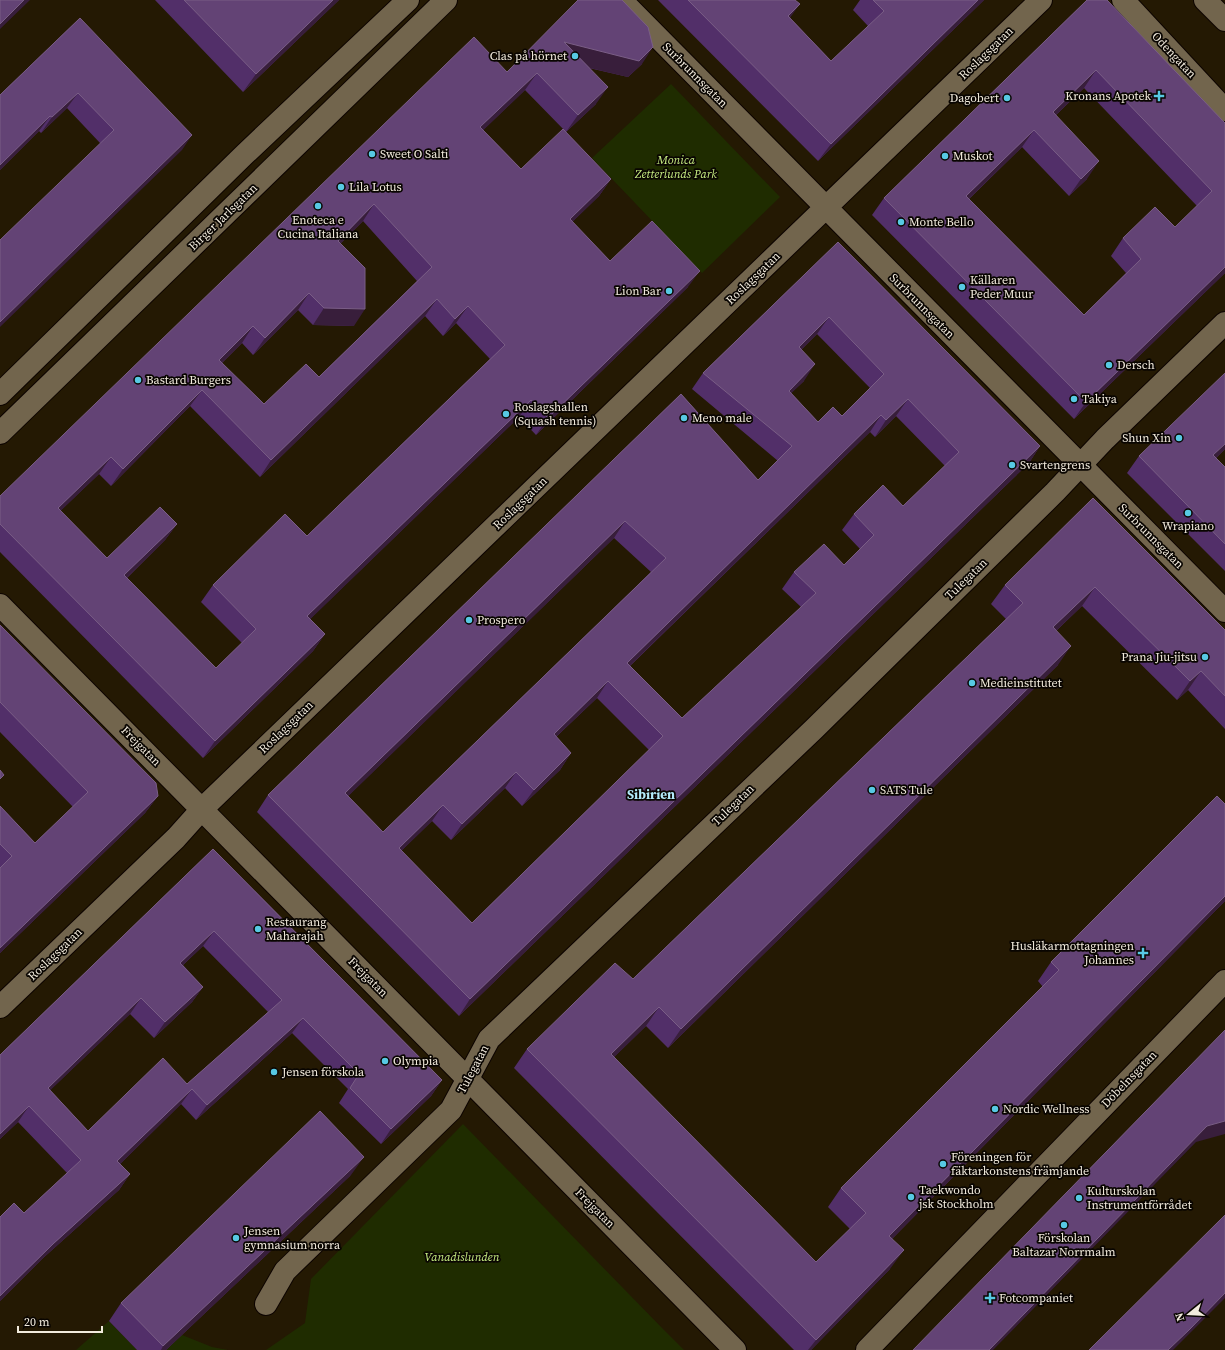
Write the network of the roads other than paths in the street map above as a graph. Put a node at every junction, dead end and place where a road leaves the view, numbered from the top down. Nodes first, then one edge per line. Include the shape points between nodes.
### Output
1 (408, 0) edge
2 (446, 0) edge
3 (621, 0) edge
4 (1042, 0) edge
5 (1123, 0) edge
6 (1205, 0) edge
7 (1225, 20) edge
8 (1225, 110) edge
9 (826, 208) junction
10 (1225, 323) edge
11 (0, 394) edge
12 (0, 433) edge
13 (1081, 465) junction
14 (0, 606) edge
15 (1225, 611) edge
16 (202, 809) junction
17 (1225, 981) edge
18 (0, 1007) edge
19 (468, 1078) junction
20 (266, 1304) dead end
21 (735, 1350) edge
22 (868, 1350) edge

1 - 11 street via 245,154
2 - 12 street, Birger Jarlsgatan
3 - 9 street, Surbrunnsgatan
4 - 9 street, Roslagsgatan
5 - 8 street, Odengatan
6 - 7 street
9 - 13 street, Surbrunnsgatan
9 - 16 street, Roslagsgatan
10 - 13 street, Tulegatan
13 - 15 street, Surbrunnsgatan
13 - 19 street, Tulegatan via 814,729 489,1039
14 - 16 street, Frejgatan
16 - 18 street, Roslagsgatan via 176,838
16 - 19 street, Frejgatan
17 - 22 street, Döbelnsgatan
19 - 20 street, Tulegatan via 451,1110 285,1271
19 - 21 street, Frejgatan

